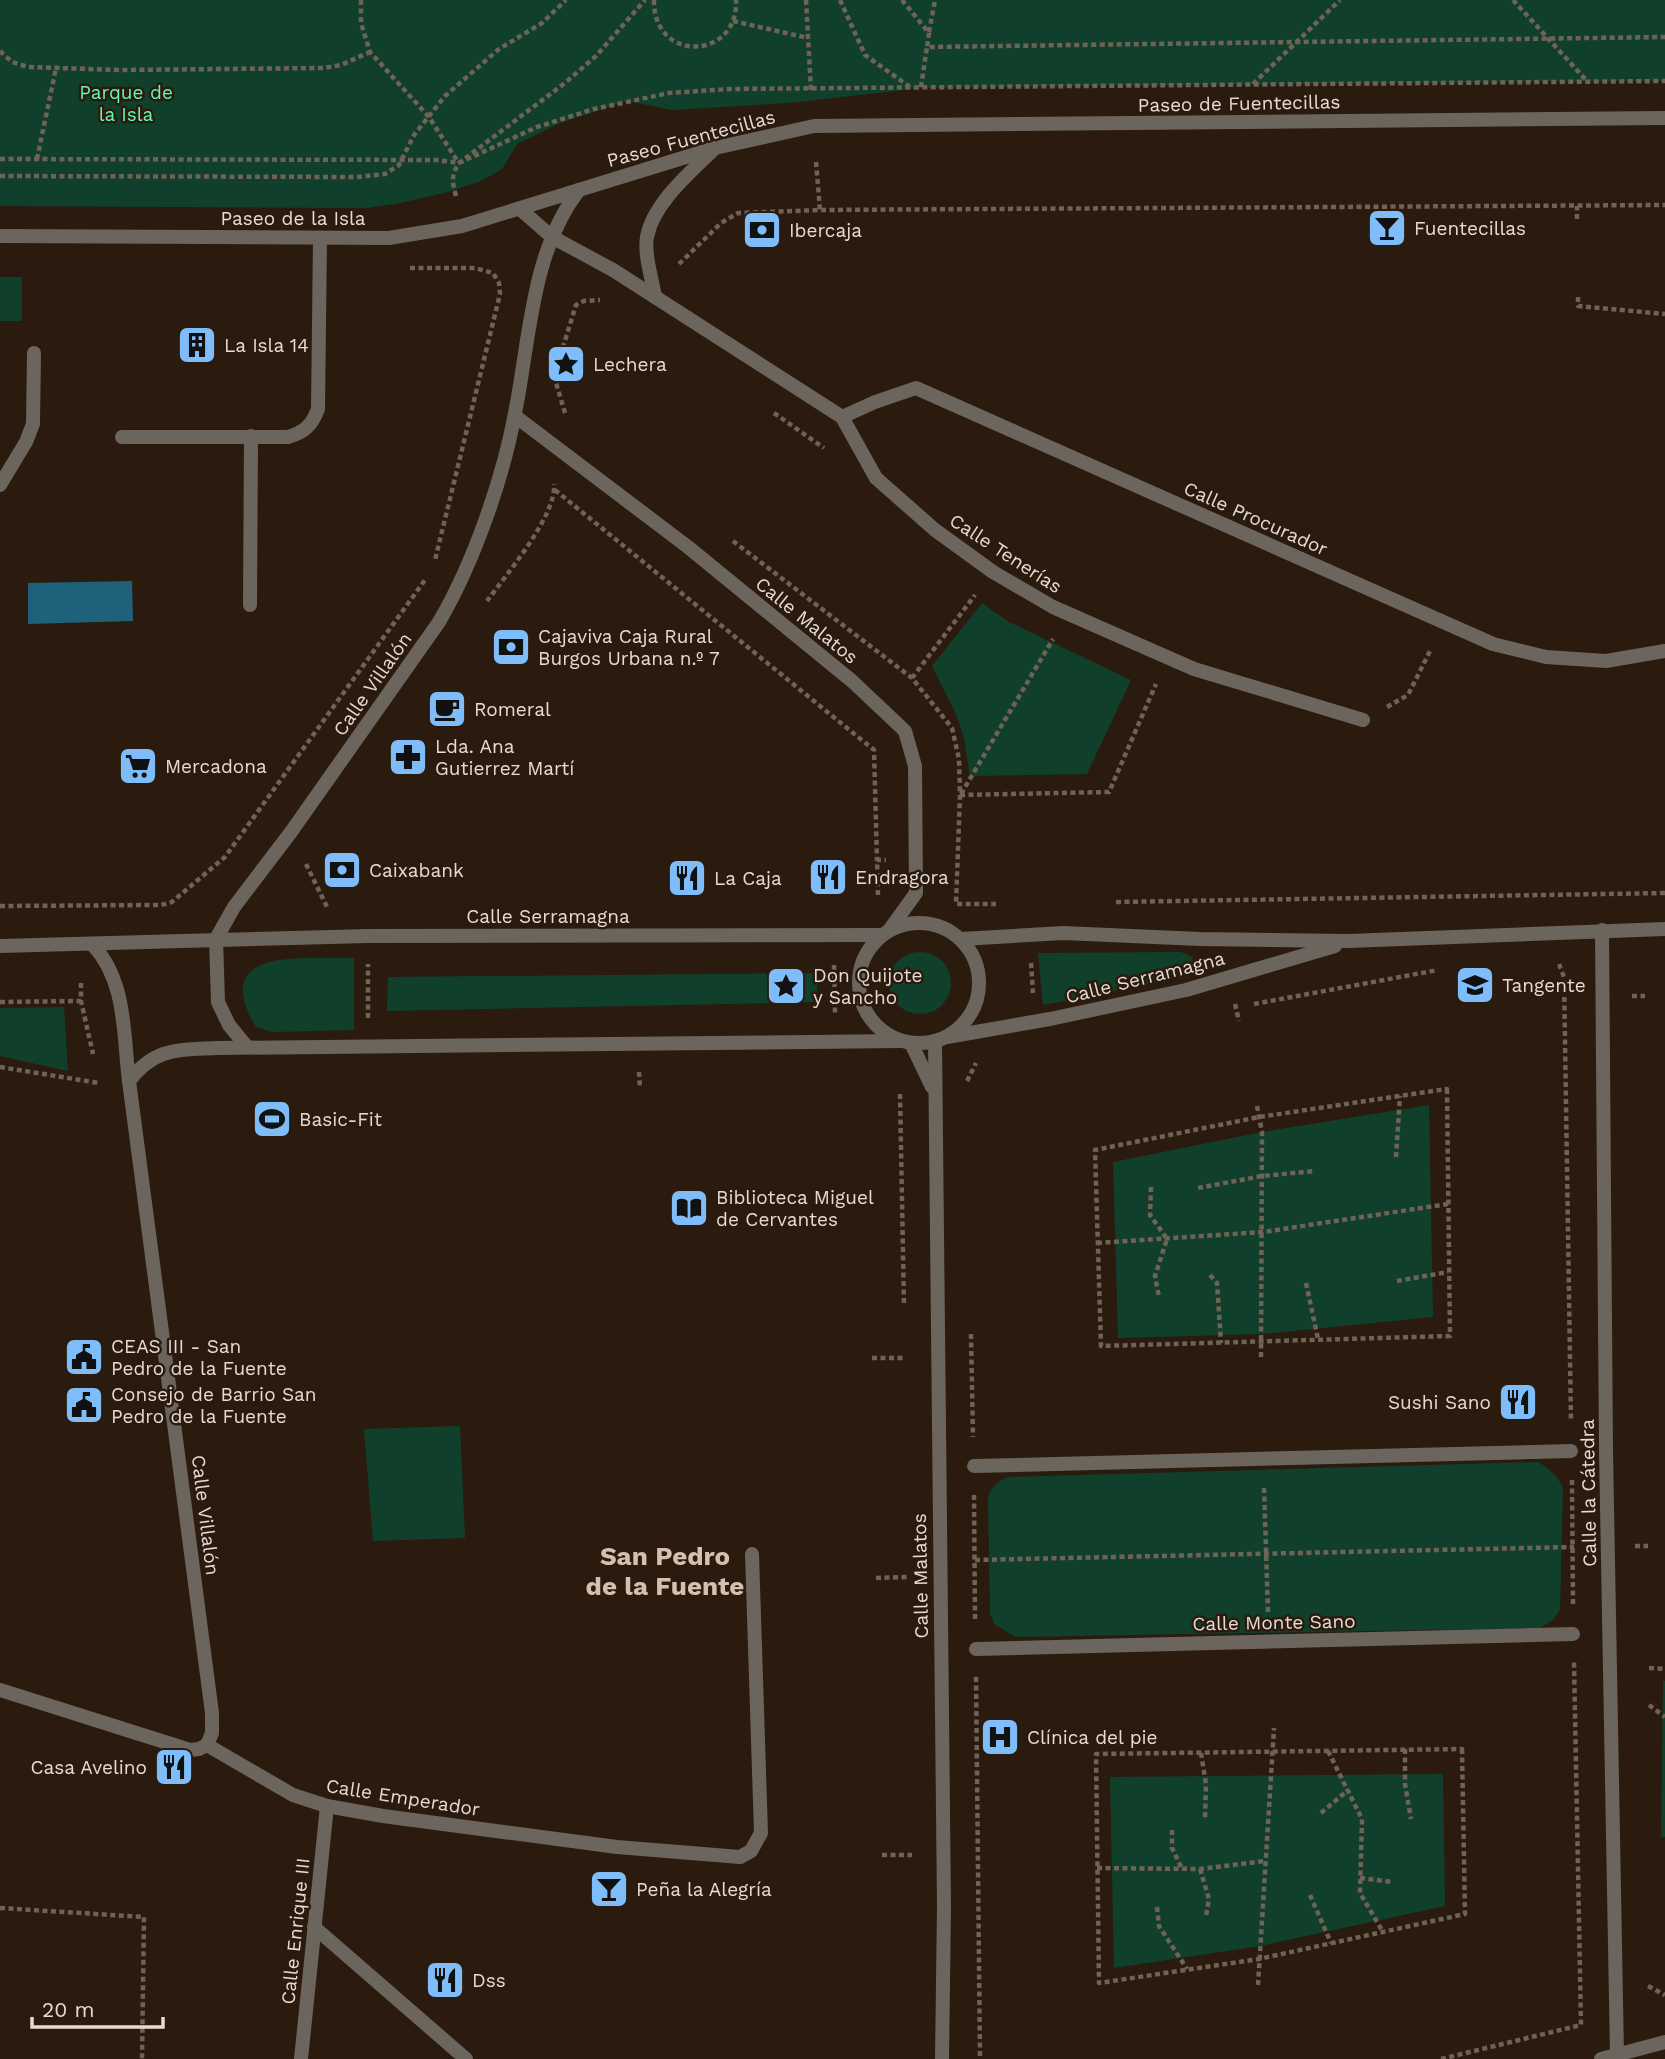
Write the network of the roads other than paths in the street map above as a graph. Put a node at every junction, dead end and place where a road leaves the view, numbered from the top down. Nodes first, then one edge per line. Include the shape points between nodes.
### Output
1 (1665, 118) edge
2 (814, 126) joint
3 (715, 148) junction
4 (579, 190) junction
5 (520, 209) junction
6 (0, 236) edge
7 (552, 236) junction
8 (320, 238) junction
9 (655, 297) junction
10 (34, 353) dead end
11 (515, 416) junction
12 (842, 417) junction
13 (251, 436) junction
14 (122, 437) dead end
15 (0, 485) edge
16 (250, 606) dead end
17 (1665, 651) edge
18 (1363, 720) road end
19 (1665, 929) edge
20 (1602, 930) junction
21 (886, 932) junction
22 (216, 939) junction
23 (961, 939) junction
24 (1349, 941) junction
25 (92, 944) junction
26 (0, 946) edge
27 (941, 1039) junction
28 (906, 1042) junction
29 (247, 1047) junction
30 (129, 1081) junction
31 (934, 1092) junction
32 (1571, 1451) road end
33 (974, 1466) road end
34 (752, 1553) dead end
35 (1573, 1634) road end
36 (976, 1648) road end
37 (0, 1690) edge
38 (208, 1745) junction
39 (327, 1806) junction
40 (314, 1927) junction
41 (1665, 2042) edge
42 (1616, 2055) junction
43 (301, 2059) edge
44 (466, 2059) edge
45 (942, 2059) edge
46 (1601, 2059) edge

1 - 2 street, Paseo de Fuentecillas
2 - 3 street, Paseo Fuentecillas
3 - 4 street, Paseo Fuentecillas
3 - 9 street via 665,200 649,231
4 - 5 street, Paseo de la Isla
4 - 7 street, Calle Villalón
5 - 7 street, Calle Tenerías
5 - 8 street, Paseo de la Isla via 462,226 389,238
6 - 8 street, Paseo de la Isla
7 - 9 street, Calle Tenerías
7 - 11 street, Calle Villalón via 542,266
8 - 13 street via 318,409 302,433
9 - 12 street, Calle Tenerías
10 - 15 street via 33,424
11 - 21 street, Calle Malatos via 688,547 852,681 905,731 915,766 916,893
11 - 22 street, Calle Villalón via 494,491 452,600 234,907
12 - 17 street, Calle Procurador via 916,388 1493,644 1546,657 1606,661
12 - 18 street, Calle Tenerías via 876,478 935,530 993,572 1068,614 1194,669
13 - 14 street
13 - 16 street
19 - 20 street, Calle Serramagna
20 - 24 street, Calle Serramagna
20 - 42 street, Calle la Cátedra
21 - 22 street, Calle Serramagna
21 - 23 street via 915,923 937,925
21 - 28 street via 860,966 858,989 865,1012 880,1030
22 - 25 street, Calle Serramagna
22 - 29 street via 218,1002 229,1026
23 - 24 street, Calle Serramagna via 1063,933
23 - 27 street via 973,955 979,977 977,1001 966,1021
24 - 27 street, Calle Serramagna via 1185,990
25 - 26 street, Calle Serramagna
25 - 30 street, Calle Villalón via 118,985
27 - 28 street
27 - 31 street, Calle Malatos
28 - 29 street
28 - 31 street, Calle Malatos
29 - 30 street via 172,1050 140,1066
30 - 38 street, Calle Villalón via 212,1713
31 - 45 street, Calle Malatos
32 - 33 street
34 - 39 street, Calle Emperador via 761,1833 751,1851 740,1857 617,1847
35 - 36 street, Calle Monte Sano
37 - 38 street via 190,1750
38 - 39 street, Calle Emperador via 293,1796
39 - 40 street, Calle Enrique III
40 - 43 street, Calle Enrique III
40 - 44 street
41 - 42 street
42 - 46 street

